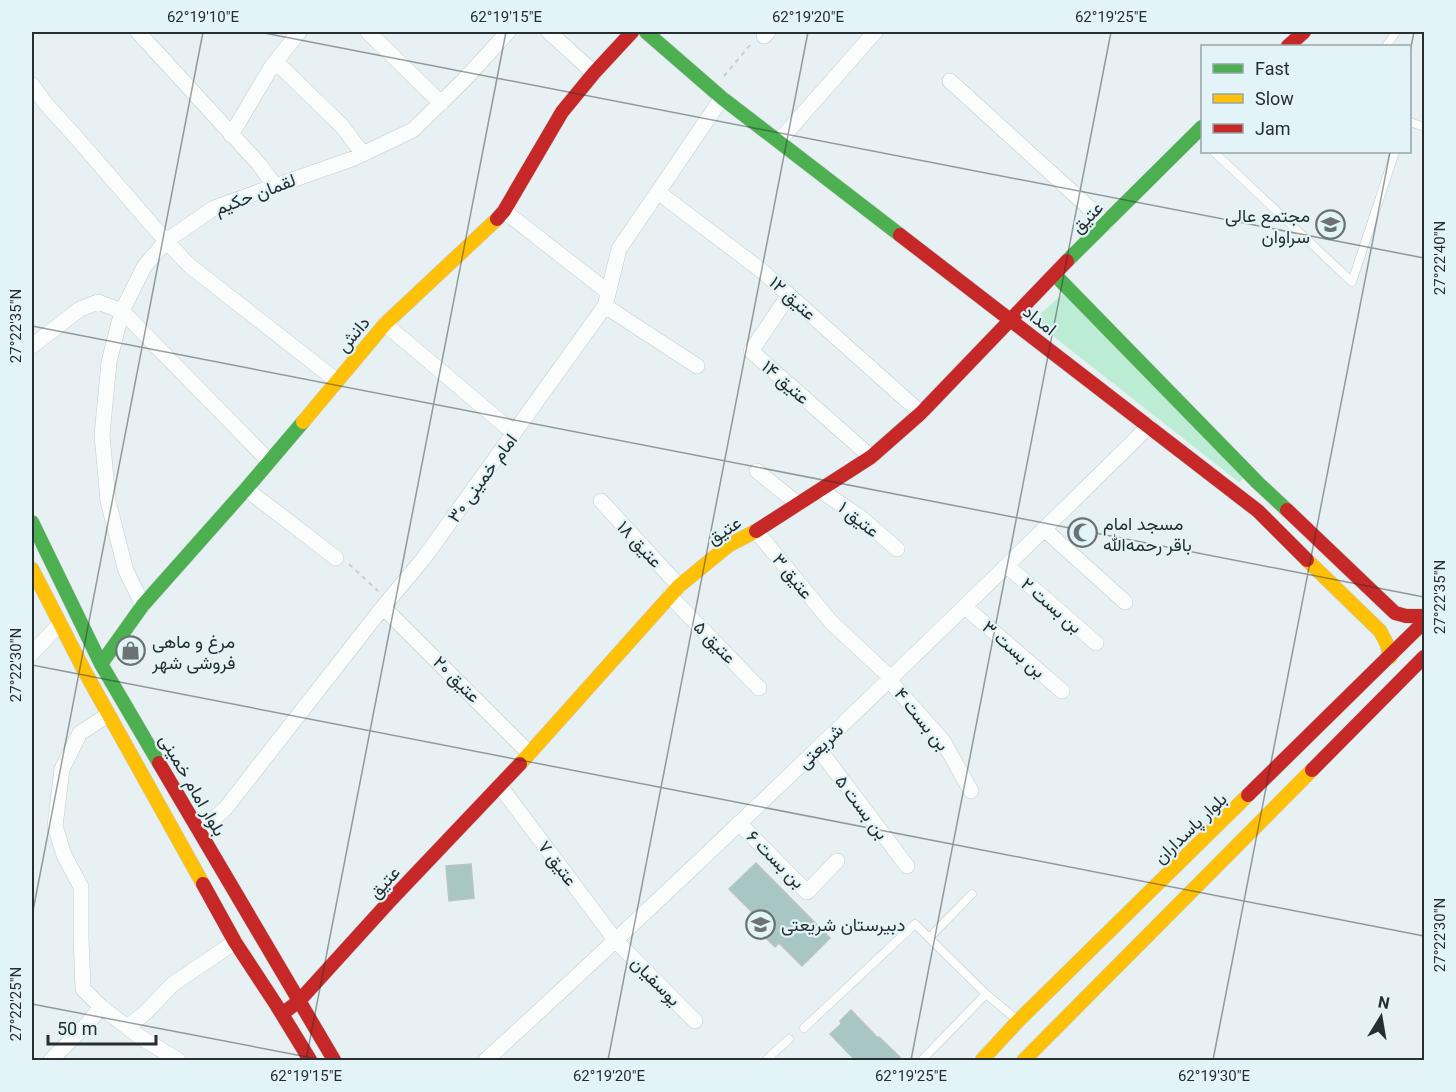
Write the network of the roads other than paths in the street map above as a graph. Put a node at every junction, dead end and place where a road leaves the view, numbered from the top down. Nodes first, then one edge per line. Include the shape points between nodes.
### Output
1 (138, 32) edge
2 (299, 32) edge
3 (368, 32) edge
4 (508, 32) edge
5 (549, 32) edge
6 (632, 32) edge
7 (646, 32) edge
8 (874, 32) edge
9 (1304, 32) edge
10 (1396, 32) edge
11 (1289, 45) edge
12 (1387, 45) edge
13 (276, 62) junction
14 (594, 73) junction
15 (950, 81) dead end
16 (32, 85) edge
17 (717, 94) junction
18 (441, 103) junction
19 (1201, 129) edge
20 (231, 135) junction
21 (779, 141) junction
22 (1216, 153) edge
23 (1395, 153) edge
24 (363, 154) junction
25 (275, 186) junction
26 (658, 192) junction
27 (504, 211) junction
28 (1106, 223) junction
29 (166, 242) junction
30 (1055, 275) junction
31 (789, 295) junction
32 (606, 299) junction
33 (122, 311) junction
34 (1011, 321) junction
35 (385, 324) junction
36 (32, 346) edge
37 (697, 366) dead end
38 (337, 381) junction
39 (921, 413) junction
40 (1149, 426) junction
41 (514, 433) junction
42 (872, 457) junction
43 (269, 461) junction
44 (757, 471) dead end
45 (1258, 483) junction
46 (246, 489) junction
47 (820, 490) junction
48 (1242, 499) junction
49 (601, 501) dead end
50 (798, 504) junction
51 (32, 522) edge
52 (1044, 529) junction
53 (756, 531) junction
54 (897, 549) dead end
55 (336, 558) road end
56 (1007, 566) junction
57 (32, 569) edge
58 (675, 591) junction
59 (1125, 602) dead end
60 (386, 604) junction
61 (143, 605) junction
62 (965, 607) junction
63 (1425, 616) edge
64 (1425, 622) edge
65 (60, 624) junction
66 (1096, 643) dead end
67 (32, 653) edge
68 (1389, 657) junction
69 (1425, 657) edge
70 (101, 664) junction
71 (890, 679) junction
72 (759, 688) dead end
73 (1062, 691) dead end
74 (108, 715) junction
75 (818, 748) junction
76 (529, 753) junction
77 (500, 786) junction
78 (970, 791) dead end
79 (739, 823) junction
80 (199, 831) junction
81 (837, 861) dead end
82 (907, 866) dead end
83 (972, 894) dead end
84 (929, 938) junction
85 (616, 941) junction
86 (235, 942) junction
87 (987, 994) junction
88 (299, 1001) junction
89 (101, 1007) junction
90 (282, 1014) junction
91 (695, 1021) dead end
92 (1018, 1021) junction
93 (127, 1027) junction
94 (804, 1028) dead end
95 (789, 1039) dead end
96 (51, 1060) edge
97 (178, 1060) edge
98 (310, 1060) edge
99 (334, 1060) edge
100 (486, 1060) edge
101 (766, 1060) edge
102 (922, 1060) edge
103 (982, 1060) edge
104 (1024, 1060) edge

1 - 20 street
2 - 13 street
3 - 18 street
4 - 18 street, لقمان حکیم
5 - 14 street
6 - 14 street, دانش
7 - 17 street, امداد
8 - 21 street
9 - 11 street
10 - 12 lane
13 - 20 street
13 - 24 street via 342,126
14 - 27 street, دانش via 562,112
15 - 28 street
16 - 29 street
17 - 21 street, امداد
17 - 26 street, امام خمینی ۳۰
18 - 24 street, لقمان حکیم via 413,130
19 - 28 street, عتیق
20 - 25 street
21 - 34 street, امداد
22 - 23 lane via 1352,282
24 - 25 street, لقمان حکیم
25 - 29 street, لقمان حکیم via 214,208
26 - 31 street, عتیق ۱۲
26 - 32 street, امام خمینی ۳۰ via 619,249
27 - 32 street
27 - 35 street, دانش
28 - 30 street, عتیق
29 - 33 street, لقمان حکیم via 144,267
29 - 38 street via 190,266
30 - 34 street, عتیق
30 - 45 street
31 - 39 street, عتیق ۱۲
31 - 42 street, عتیق ۱۴ via 751,351
32 - 37 street
32 - 41 street, امام خمینی ۳۰
33 - 36 street via 98,302 80,309
33 - 43 street
33 - 61 street, لقمان حکیم via 110,362 102,435 108,501 126,571
34 - 39 street, عتیق
34 - 40 street, امداد
35 - 38 street, دانش
35 - 41 street
38 - 43 street, دانش
39 - 42 street, عتیق
40 - 48 street, امداد
40 - 52 street, شریعتی
41 - 60 street, امام خمینی ۳۰
42 - 47 street, عتیق
43 - 46 street, دانش
44 - 50 street
45 - 48 street
45 - 63 street via 1395,613
46 - 55 street
46 - 61 street, دانش
47 - 50 street, عتیق
47 - 54 street, عتیق ۱
48 - 68 street, امداد via 1380,631
49 - 58 street, عتیق ۱۸
50 - 53 street, عتیق
51 - 70 street, بلوار امام خمینی
52 - 56 street, شریعتی
52 - 59 street
53 - 58 street, عتیق via 729,545
53 - 71 street, عتیق ۳ via 831,622
56 - 62 street, شریعتی
56 - 66 street, بن بست ۲
57 - 65 street
58 - 72 street, عتیق ۵
58 - 76 street, عتیق
60 - 76 street, عتیق ۲۰
60 - 80 street, امام خمینی ۳۰ via 225,809
61 - 70 street, دانش
62 - 71 street, شریعتی
62 - 73 street, بن بست ۳
64 - 68 street, بلوار پاسداران
65 - 67 street
65 - 74 street
68 - 92 street, بلوار پاسداران
69 - 104 street
70 - 80 street, بلوار امام خمینی
71 - 75 street, شریعتی
71 - 78 street, بن بست ۴ via 943,741
74 - 86 street
74 - 89 street via 80,733 62,769 56,826 64,855 81,887 83,988
75 - 79 street, شریعتی
75 - 82 street, بن بست ۵
76 - 77 street, عتیق
77 - 85 street, عتیق ۷
77 - 88 street, عتیق
79 - 81 street, بن بست ۶ via 807,892
79 - 85 street, شریعتی
80 - 88 street, بلوار امام خمینی
83 - 84 lane
84 - 87 lane
84 - 94 lane via 915,924
85 - 91 street, یوسفیان
85 - 100 street, شریعتی
86 - 90 street
86 - 93 street via 173,984
87 - 92 lane
87 - 102 lane
88 - 90 street, عتیق
88 - 99 street, بلوار امام خمینی
89 - 93 street
89 - 96 street
90 - 98 street
92 - 103 street, بلوار پاسداران
93 - 97 street
95 - 101 lane

